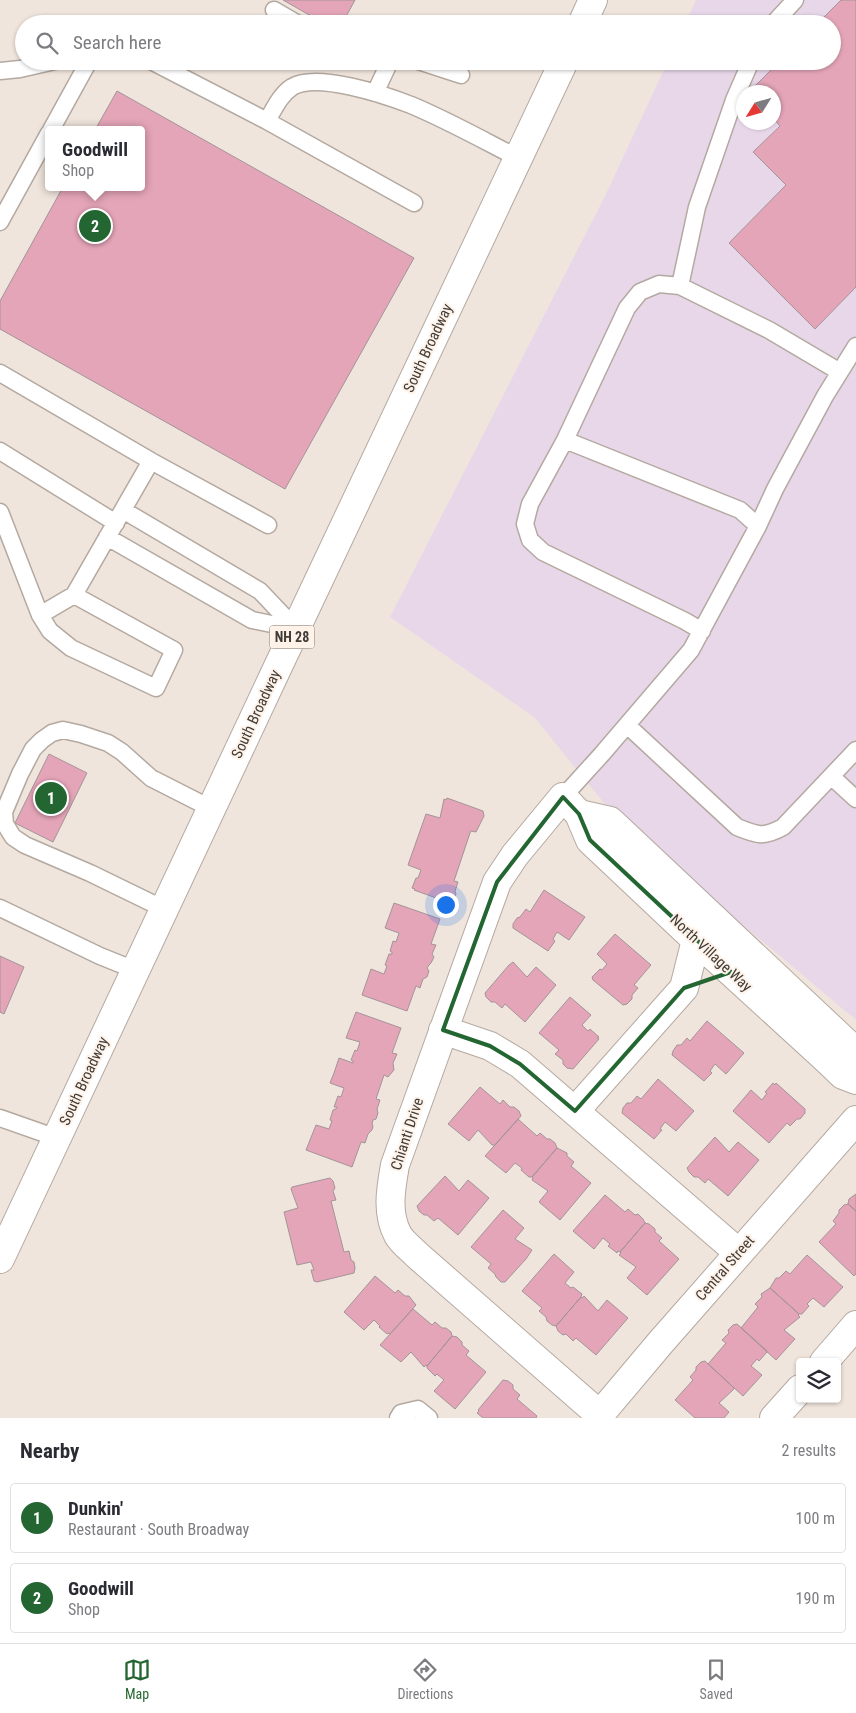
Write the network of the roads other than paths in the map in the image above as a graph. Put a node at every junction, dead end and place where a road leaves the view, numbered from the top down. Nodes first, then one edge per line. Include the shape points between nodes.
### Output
1 (594, 0) edge
2 (795, 0) edge
3 (274, 10) dead end
4 (283, 15) edge
5 (586, 15) edge
6 (781, 15) edge
7 (15, 70) edge
8 (84, 70) edge
9 (169, 70) edge
10 (386, 70) edge
11 (446, 70) edge
12 (560, 70) edge
13 (747, 70) edge
14 (0, 71) edge
15 (461, 75) dead end
16 (375, 93) junction
17 (267, 121) junction
18 (53, 126) edge
19 (45, 140) edge
20 (518, 158) junction
21 (414, 203) dead end
22 (0, 222) edge
23 (680, 286) junction
24 (856, 346) edge
25 (0, 372) edge
26 (840, 372) junction
27 (564, 440) junction
28 (0, 451) edge
29 (151, 461) junction
30 (0, 512) edge
31 (119, 516) junction
32 (268, 525) dead end
33 (758, 526) junction
34 (107, 538) junction
35 (74, 595) junction
36 (40, 615) junction
37 (296, 629) junction
38 (702, 631) junction
39 (628, 725) junction
40 (856, 750) edge
41 (832, 777) junction
42 (856, 799) edge
43 (571, 805) junction
44 (212, 809) junction
45 (0, 908) edge
46 (164, 909) junction
47 (696, 940) junction
48 (135, 970) junction
49 (731, 972) junction
50 (684, 988) junction
51 (443, 1030) junction
52 (856, 1052) edge
53 (856, 1080) edge
54 (576, 1111) junction
55 (0, 1118) edge
56 (856, 1120) edge
57 (57, 1138) junction
58 (739, 1253) junction
59 (0, 1259) edge
60 (856, 1325) edge
61 (827, 1358) edge
62 (796, 1393) edge
63 (599, 1416) edge
64 (398, 1418) edge
65 (429, 1418) edge
66 (774, 1418) edge

1 - 5 street
2 - 6 lane
3 - 4 lane
7 - 14 lane
8 - 18 lane
9 - 17 lane
10 - 16 lane
11 - 15 lane
12 - 20 street, South Broadway / NH 28
13 - 23 lane via 698,207
16 - 17 lane via 316,81 303,83 281,96
16 - 20 lane via 411,105
17 - 21 lane
19 - 22 lane
20 - 37 street, South Broadway / NH 28
23 - 26 lane via 769,330
23 - 27 lane via 659,284 640,292 627,308
24 - 26 lane
25 - 29 lane
26 - 33 lane
27 - 33 lane via 740,510
27 - 38 lane via 530,504 525,524 530,540 543,552
28 - 31 lane
29 - 31 lane
29 - 32 lane
30 - 36 lane
31 - 34 lane
31 - 37 lane via 260,591
33 - 38 lane
34 - 35 lane
34 - 37 lane via 252,620
35 - 36 lane
35 - 36 lane via 174,650 156,688 70,648 50,631
37 - 44 street, South Broadway / NH 28
38 - 39 lane via 678,667
39 - 41 lane via 737,827 754,834 770,834 783,827
39 - 43 lane
40 - 41 lane
41 - 42 lane
43 - 47 street, North Village Way via 590,840
43 - 51 street, Chianti Drive via 515,855 497,882
43 - 52 street, North Village Way via 610,822
44 - 46 street, South Broadway / NH 28
44 - 46 lane via 151,778 108,743 63,730 52,733 33,749 20,774 4,812 5,824 13,837
45 - 48 lane
46 - 48 street, South Broadway / NH 28
47 - 49 street, North Village Way
47 - 50 street
48 - 57 street, South Broadway / NH 28
49 - 50 street
49 - 53 street, North Village Way via 843,1075
50 - 54 street
51 - 54 street via 490,1046 520,1064
51 - 63 street, Chianti Drive via 395,1165 390,1212 399,1236
54 - 58 street
55 - 57 lane
56 - 58 street, Central Street
57 - 59 street, South Broadway / NH 28
58 - 63 street, Central Street
60 - 61 street
62 - 66 street
64 - 65 lane via 402,1413 418,1409

